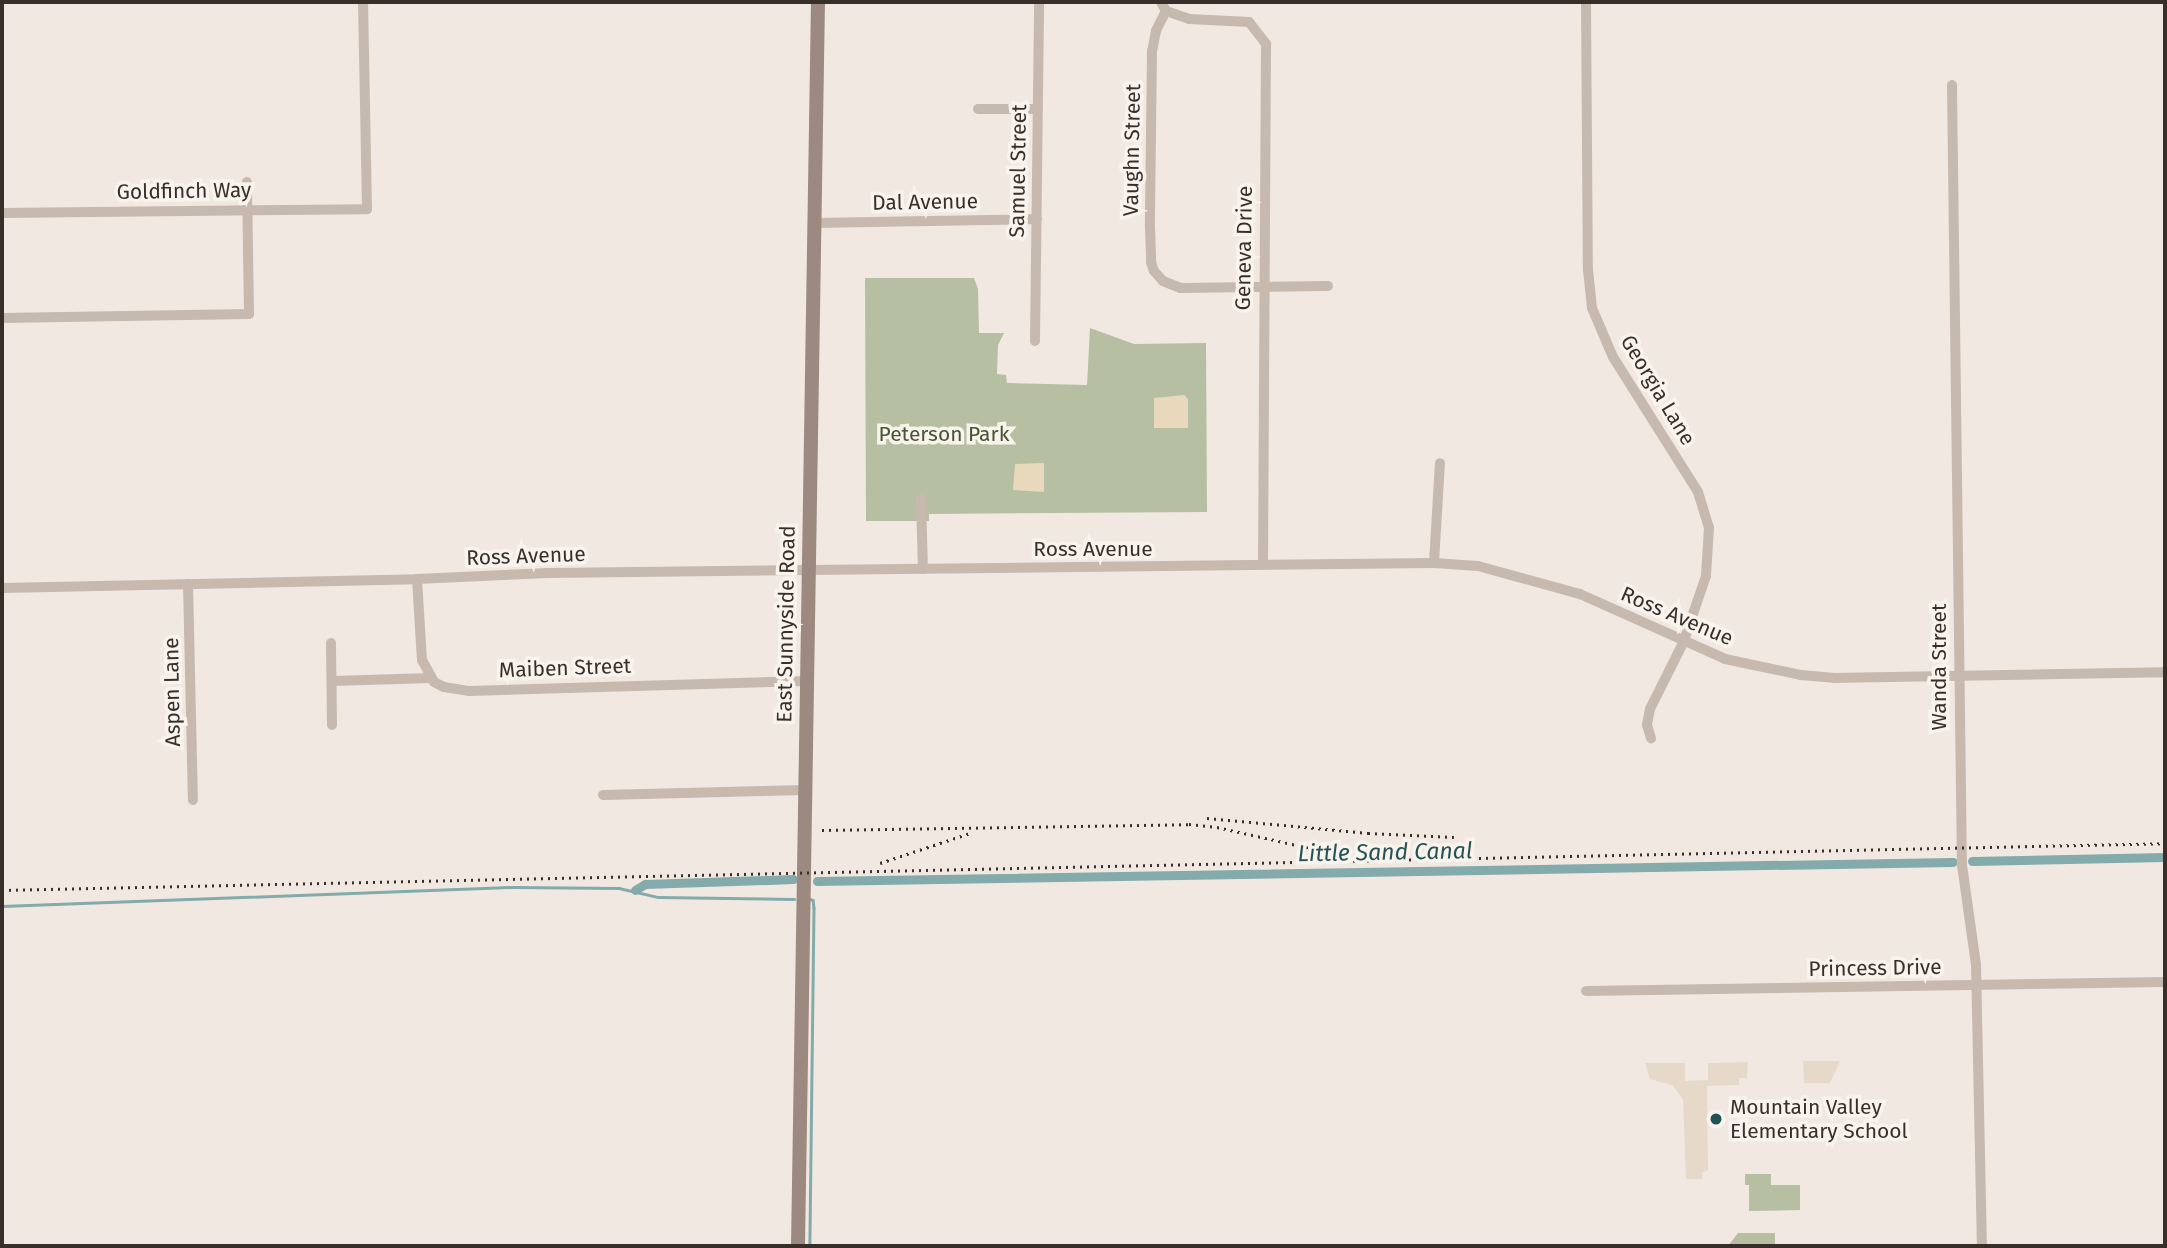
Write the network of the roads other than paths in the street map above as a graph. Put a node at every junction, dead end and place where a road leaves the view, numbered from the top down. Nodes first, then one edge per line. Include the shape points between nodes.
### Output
1 (363, 2) edge
2 (818, 2) edge
3 (1039, 2) edge
4 (1586, 2) edge
5 (1164, 7) edge
6 (1952, 85) dead end
7 (978, 109) dead end
8 (1038, 109) junction
9 (247, 182) dead end
10 (248, 210) junction
11 (2, 213) edge
12 (1037, 219) junction
13 (814, 223) junction
14 (1262, 286) junction
15 (1328, 286) dead end
16 (2, 318) edge
17 (1035, 341) dead end
18 (1440, 463) dead end
19 (921, 499) dead end
20 (1434, 563) junction
21 (1263, 564) junction
22 (923, 569) junction
23 (808, 573) junction
24 (417, 579) junction
25 (188, 584) junction
26 (2, 588) edge
27 (331, 643) dead end
28 (1682, 643) junction
29 (2165, 672) edge
30 (1959, 677) junction
31 (431, 678) junction
32 (332, 681) junction
33 (806, 681) junction
34 (332, 725) dead end
35 (1651, 738) dead end
36 (804, 790) junction
37 (603, 795) dead end
38 (193, 800) dead end
39 (2165, 982) edge
40 (1976, 985) junction
41 (1586, 991) dead end
42 (798, 1246) edge
43 (1982, 1246) edge

1 - 10 street, Goldfinch Way via 367,209
2 - 13 main road, East Sunnyside Road
3 - 8 street, Samuel Street
4 - 28 street, Georgia Lane via 1592,309 1613,357 1698,492 1709,527 1706,576
5 - 14 street, Geneva Drive via 1189,19 1249,22 1266,44
5 - 14 street, Vaughn Street via 1152,51 1151,262 1163,281 1180,288
6 - 30 street, Wanda Street
7 - 8 street
8 - 12 street, Samuel Street
9 - 10 street
10 - 11 street, Goldfinch Way
10 - 16 street via 249,314
12 - 13 street, Dal Avenue
12 - 17 street, Samuel Street
13 - 23 main road, East Sunnyside Road
14 - 15 street
14 - 21 street, Geneva Drive
18 - 20 street
19 - 22 street
20 - 21 street, Ross Avenue
20 - 28 street, Ross Avenue via 1478,566 1580,594
21 - 22 street, Ross Avenue
22 - 23 street, Ross Avenue
23 - 24 street, Ross Avenue via 548,573
23 - 33 main road, East Sunnyside Road
24 - 25 street, Ross Avenue
24 - 31 street via 422,660
25 - 26 street, Ross Avenue
25 - 38 street, Aspen Lane
27 - 32 street
28 - 30 street, Ross Avenue via 1725,659 1801,675
28 - 35 street, Georgia Lane via 1650,709 1647,725
29 - 30 street, Ross Avenue
30 - 40 street, Wanda Street via 1962,865 1973,927
31 - 32 street
31 - 33 street, Maiben Street via 444,687 470,691
32 - 34 street
33 - 36 main road, East Sunnyside Road
36 - 37 street
36 - 42 main road, East Sunnyside Road
39 - 40 street, Princess Drive
40 - 41 street, Princess Drive
40 - 43 street, Wanda Street

